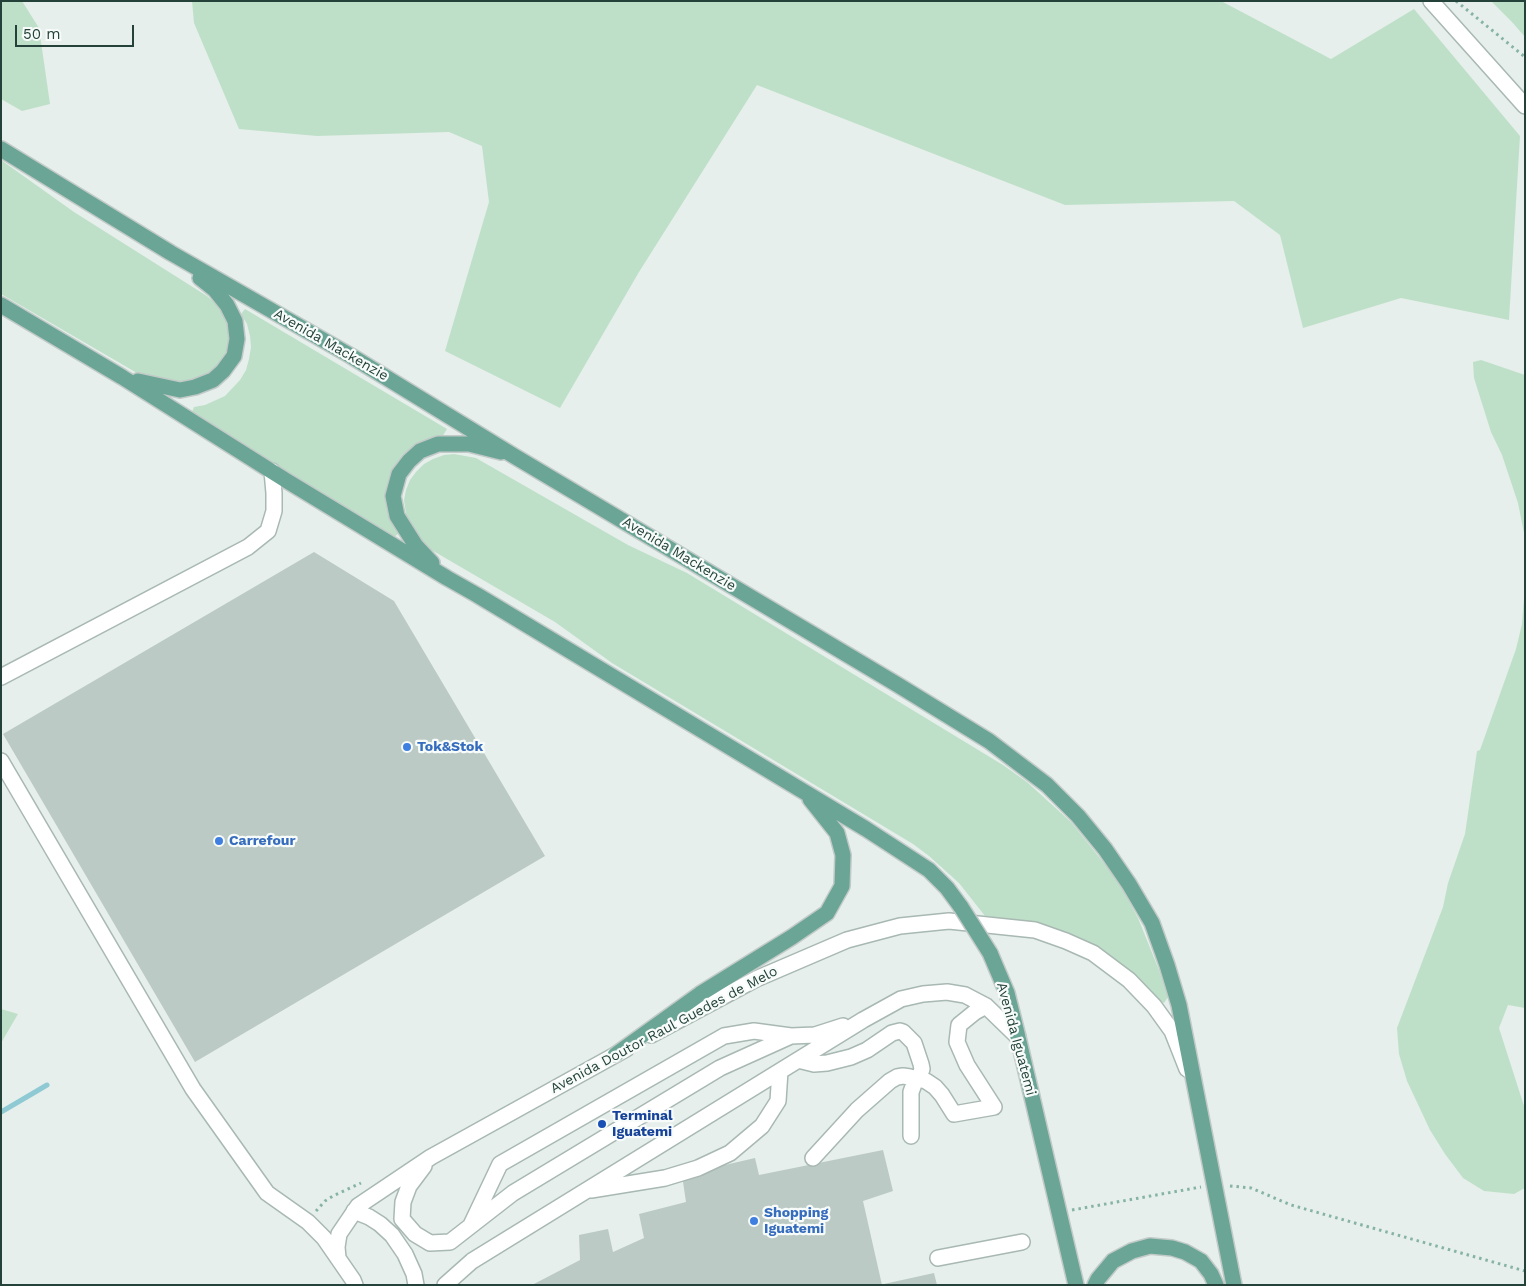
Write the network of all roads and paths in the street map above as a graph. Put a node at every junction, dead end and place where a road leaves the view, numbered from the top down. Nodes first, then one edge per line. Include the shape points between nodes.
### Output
1 (1431, 1) edge
2 (1456, 1) edge
3 (1525, 57) edge
4 (1525, 106) edge
5 (1, 149) edge
6 (171, 253) junction
7 (1, 305) edge
8 (122, 377) junction
9 (514, 456) junction
10 (272, 471) junction
11 (447, 578) junction
12 (1, 677) edge
13 (1, 761) edge
14 (803, 790) junction
15 (986, 1006) junction
16 (863, 1020) junction
17 (791, 1036) junction
18 (1018, 1037) junction
19 (615, 1055) junction
20 (798, 1060) junction
21 (780, 1071) junction
22 (918, 1079) junction
23 (1197, 1096) junction
24 (911, 1136) dead end
25 (431, 1157) junction
26 (814, 1158) dead end
27 (361, 1183) dead end
28 (1215, 1184) junction
29 (584, 1191) junction
30 (317, 1210) dead end
31 (354, 1211) junction
32 (1059, 1212) junction
33 (469, 1229) junction
34 (1022, 1242) dead end
35 (338, 1258) junction
36 (938, 1258) dead end
37 (1525, 1271) edge
38 (355, 1285) edge
39 (416, 1285) edge
40 (445, 1285) edge
41 (1076, 1285) edge
42 (1096, 1285) edge
43 (1216, 1285) edge
44 (1234, 1285) edge

1 - 4 street
2 - 3 path
5 - 6 main road, Avenida Mackenzie
6 - 8 main road via 215,290 226,305 235,321 238,339 234,356 213,380 195,388 180,390
6 - 9 main road, Avenida Mackenzie via 352,356
7 - 8 main road
8 - 10 main road
9 - 11 main road via 469,444 438,444 420,452 399,474 393,496 397,516 416,546
9 - 23 main road, Avenida Mackenzie via 989,741 1047,785 1105,849 1152,923 1179,1005
10 - 11 main road
10 - 12 street via 274,511 268,531 248,547
11 - 14 main road
13 - 35 street via 193,1089 267,1194 308,1222
14 - 18 main road, Avenida Iguatemi, bridge via 928,870 947,888 990,953 1007,993
14 - 19 main road via 837,833 843,856 842,886 827,913 700,994
15 - 16 street via 965,995 947,992 923,994 901,999
15 - 18 street
15 - 22 street via 959,1024 957,1042 967,1065 994,1107 954,1114 935,1087
16 - 17 street via 815,1035
16 - 20 street
17 - 33 street via 720,1068 513,1193
17 - 33 street via 754,1031 724,1036 500,1164
18 - 32 main road, Avenida Iguatemi
19 - 23 street, Avenida Doutor Raul Guedes de Melo via 756,979 848,940 900,926 949,921 1035,930 1093,953 1129,980 1154,1006 1172,1031
19 - 25 street, Avenida Doutor Raul Guedes de Melo
20 - 21 street
20 - 22 street via 814,1064 851,1057 900,1031 912,1040 922,1064
21 - 29 street
21 - 29 street via 778,1101 762,1126 730,1153 698,1168 665,1178
22 - 24 street via 911,1092
22 - 26 street via 903,1076 890,1081 857,1110
23 - 28 main road
25 - 31 street, Avenida Doutor Raul Guedes de Melo
25 - 33 street via 410,1186 403,1202 402,1219 415,1234 430,1243 450,1242
27 - 30 path via 333,1196
28 - 32 path
28 - 37 path via 1251,1188 1291,1204
28 - 44 main road
29 - 40 street via 472,1261
31 - 35 street, Avenida Doutor Raul Guedes de Melo via 339,1234
31 - 39 street via 380,1224 392,1235 414,1274
32 - 41 main road, Avenida Iguatemi
34 - 36 street
35 - 38 street
42 - 43 main road via 1112,1261 1150,1246 1172,1248 1201,1261

